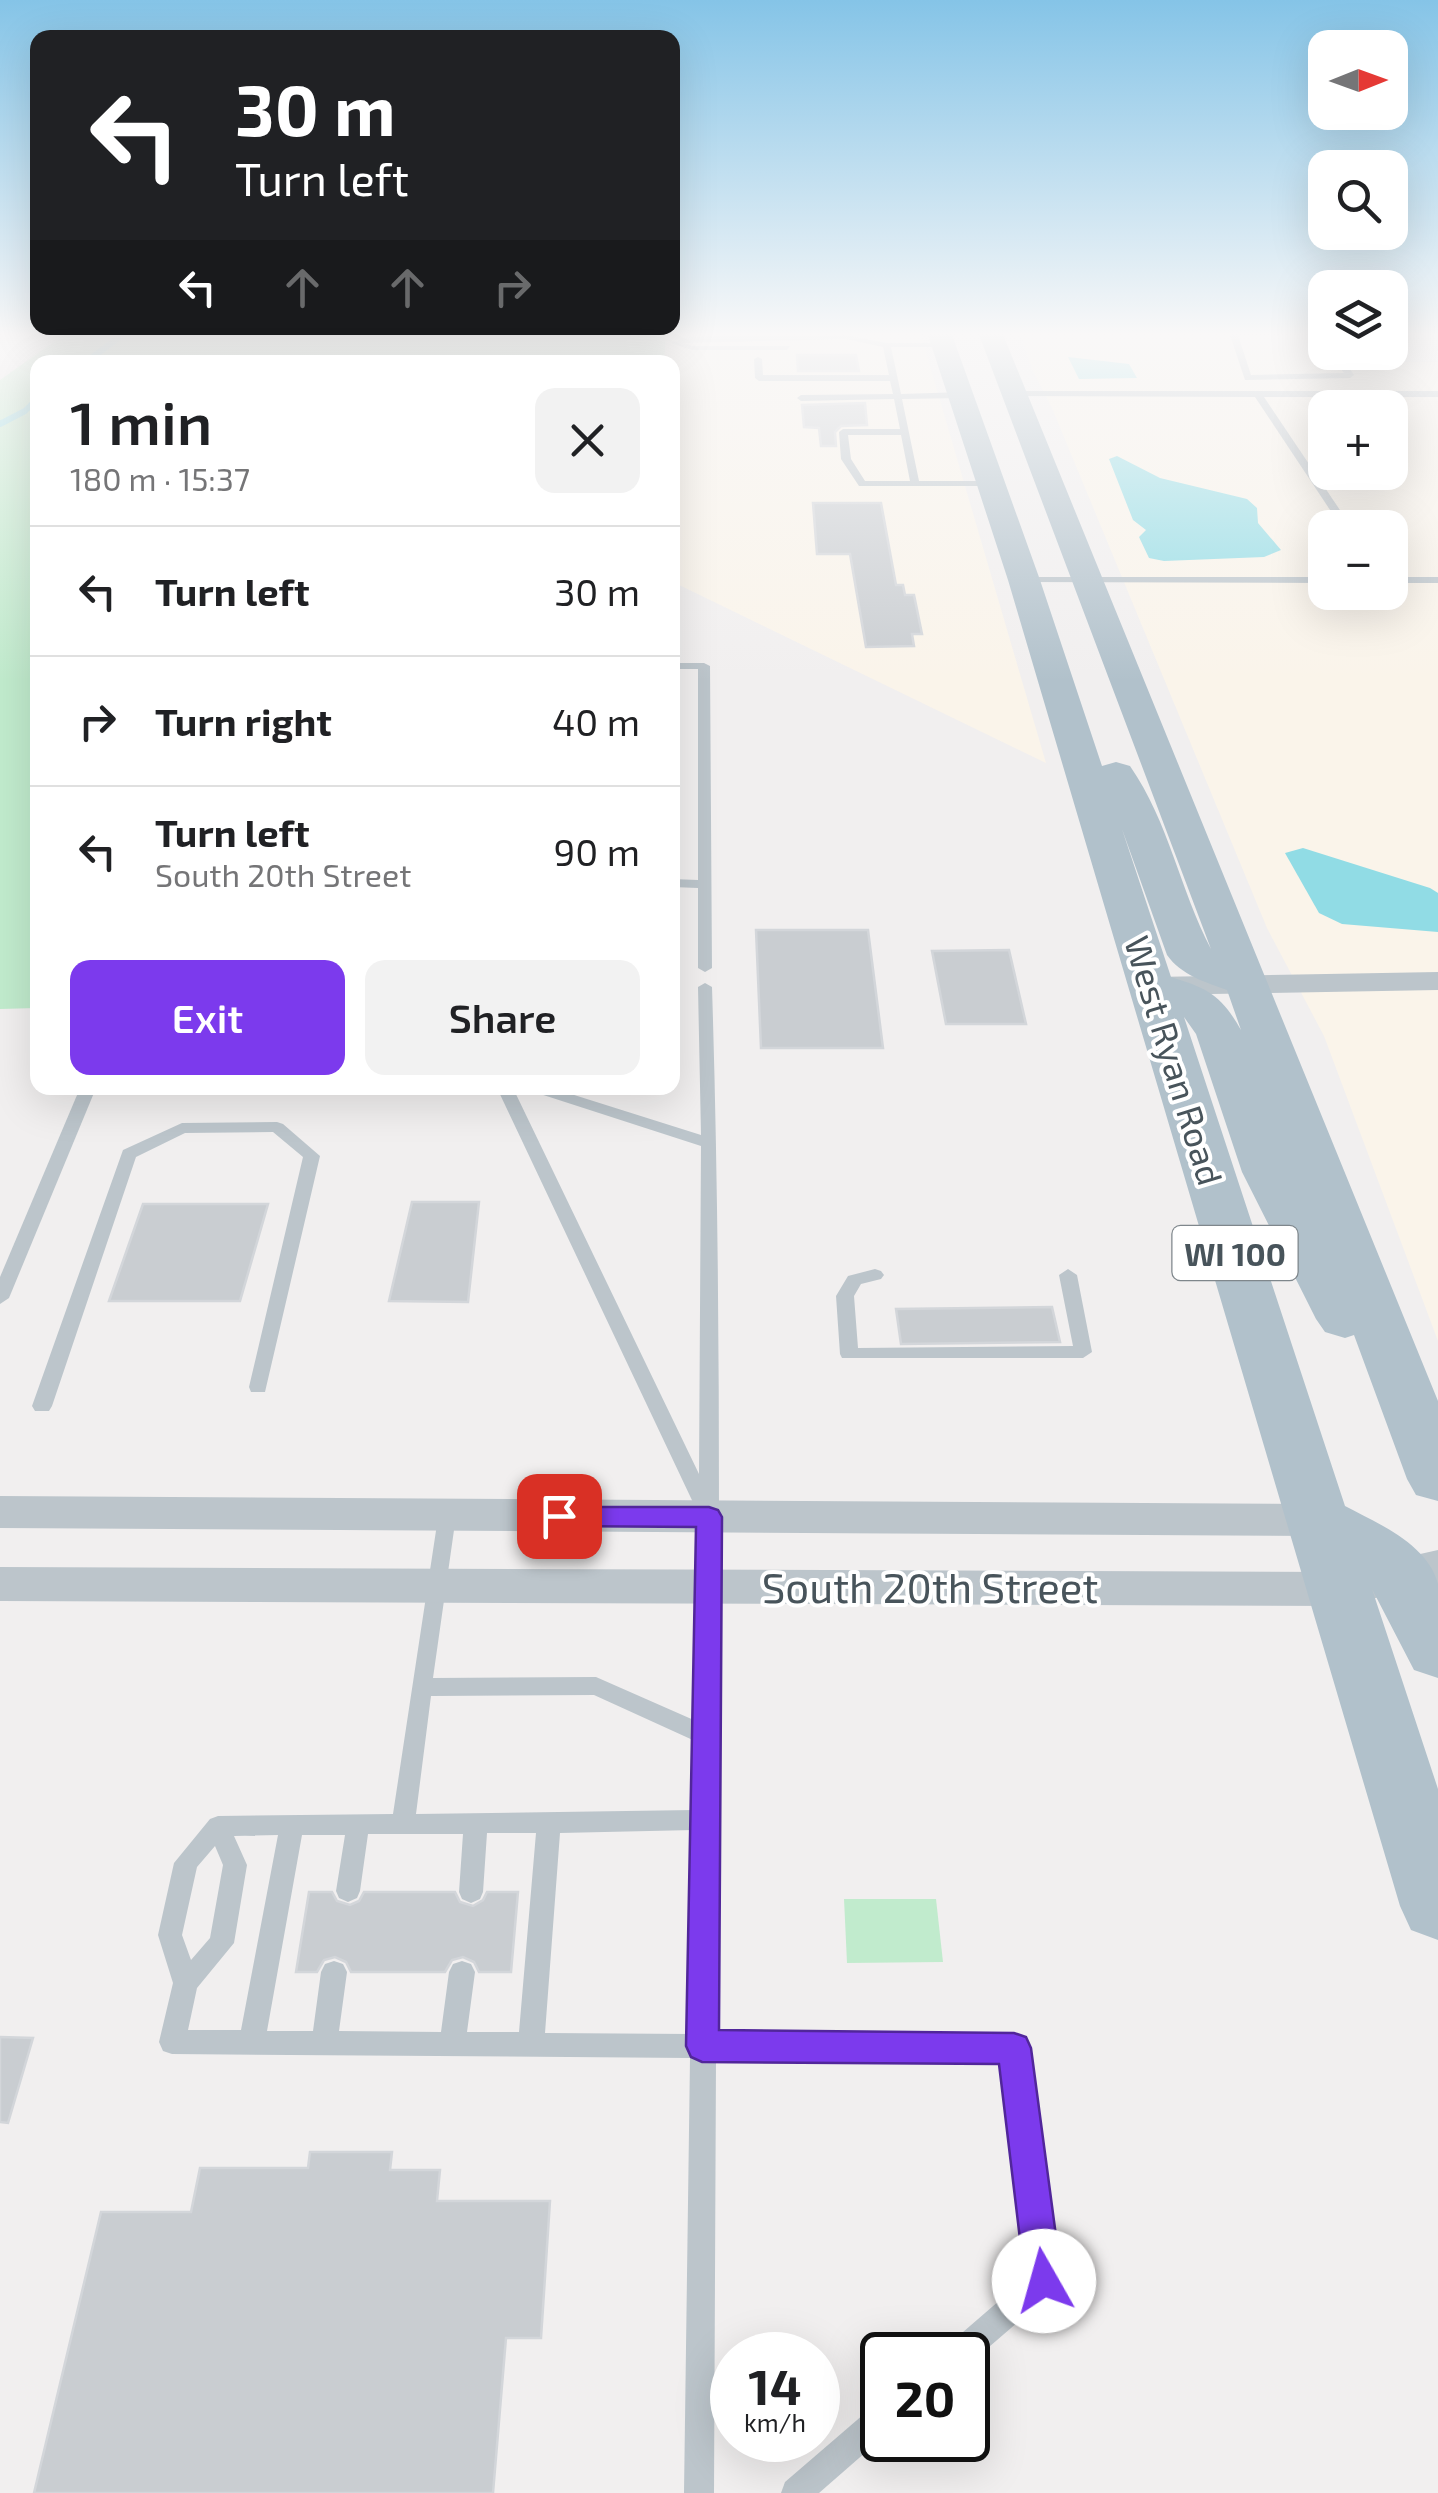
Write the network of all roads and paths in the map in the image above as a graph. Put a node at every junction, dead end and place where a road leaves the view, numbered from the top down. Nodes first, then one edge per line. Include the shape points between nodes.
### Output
1 (844, 448) edge
2 (907, 448) edge
3 (981, 448) edge
4 (999, 448) edge
5 (1023, 448) edge
6 (1036, 448) edge
7 (1294, 448) edge
8 (1047, 476) junction
9 (915, 484) junction
10 (992, 484) junction
11 (1335, 510) edge
12 (1024, 580) junction
13 (1086, 580) junction
14 (1308, 580) edge
15 (1408, 580) edge
16 (1438, 580) edge
17 (680, 666) edge
18 (1060, 694) junction
19 (1136, 704) junction
20 (680, 884) edge
21 (705, 884) junction
22 (705, 968) dead end
23 (1438, 981) edge
24 (1248, 982) junction
25 (705, 986) dead end
26 (1152, 986) junction
27 (85, 1095) edge
28 (509, 1095) edge
29 (596, 1096) edge
30 (710, 1143) junction
31 (875, 1275) dead end
32 (1068, 1276) dead end
33 (0, 1298) edge
34 (258, 1387) dead end
35 (1406, 1395) junction
36 (42, 1406) dead end
37 (1438, 1479) edge
38 (0, 1512) edge
39 (446, 1516) junction
40 (709, 1517) junction
41 (1318, 1520) junction
42 (1393, 1578) edge
43 (0, 1584) edge
44 (707, 1585) junction
45 (434, 1588) junction
46 (1438, 1651) edge
47 (421, 1687) junction
48 (706, 1736) junction
49 (705, 1820) junction
50 (549, 1823) junction
51 (403, 1824) junction
52 (476, 1824) junction
53 (358, 1825) junction
54 (218, 1826) junction
55 (292, 1826) junction
56 (348, 1892) dead end
57 (471, 1892) dead end
58 (1438, 1906) edge
59 (334, 1972) dead end
60 (462, 1972) dead end
61 (186, 1983) junction
62 (252, 2043) junction
63 (324, 2044) junction
64 (452, 2044) junction
65 (531, 2045) junction
66 (702, 2046) junction
67 (985, 2332) edge
68 (860, 2438) edge
69 (699, 2493) edge
70 (796, 2493) edge

1 - 9 lane via 862,484
2 - 9 lane
3 - 10 main road, West Ryan Road / WI 100
4 - 13 main road via 1018,476 1046,560
5 - 8 main road
6 - 8 main road, WI 100
7 - 11 lane
8 - 13 main road, WI 100
9 - 10 lane
10 - 12 main road, West Ryan Road / WI 100
12 - 13 lane
12 - 18 main road, West Ryan Road / WI 100
12 - 19 main road via 1070,596 1084,637
13 - 14 lane
13 - 19 main road, WI 100
15 - 16 lane
17 - 21 lane via 704,666
18 - 24 main road via 1090,729 1134,805 1190,955
18 - 26 main road, West Ryan Road / WI 100
19 - 24 main road, WI 100
20 - 21 lane
21 - 22 lane
23 - 24 street
24 - 26 street
24 - 35 main road, WI 100
25 - 30 lane
26 - 35 main road via 1206,1010 1285,1205 1353,1334
26 - 41 main road, West Ryan Road / WI 100
27 - 33 lane
28 - 40 lane
29 - 30 lane
30 - 40 lane
31 - 32 lane via 854,1280 845,1296 850,1354 1083,1352
34 - 36 lane via 312,1156 278,1128 182,1128 129,1154
35 - 37 main road, WI 100
38 - 39 street, South 20th Street
39 - 40 street, South 20th Street
39 - 45 lane
40 - 41 street, South 20th Street
40 - 44 lane
41 - 42 main road, West Ryan Road / WI 100
42 - 44 street, South 20th Street
42 - 46 main road
42 - 58 main road, West Ryan Road / WI 100
43 - 45 street, South 20th Street
44 - 45 street, South 20th Street
44 - 48 lane
45 - 47 lane
47 - 48 lane via 596,1686
47 - 51 lane
48 - 49 lane
49 - 50 lane
49 - 66 lane
50 - 52 lane
50 - 65 lane
51 - 52 lane
51 - 53 lane
52 - 57 lane
53 - 55 lane
53 - 56 lane
54 - 55 lane
54 - 61 lane via 186,1863 170,1935
54 - 61 lane via 235,1865 222,1942
55 - 62 lane
59 - 63 lane
60 - 64 lane
61 - 62 lane via 172,2042
62 - 63 lane
63 - 64 lane
64 - 65 lane
65 - 66 lane
66 - 67 lane via 1014,2048 1044,2281
66 - 69 lane
68 - 70 lane

